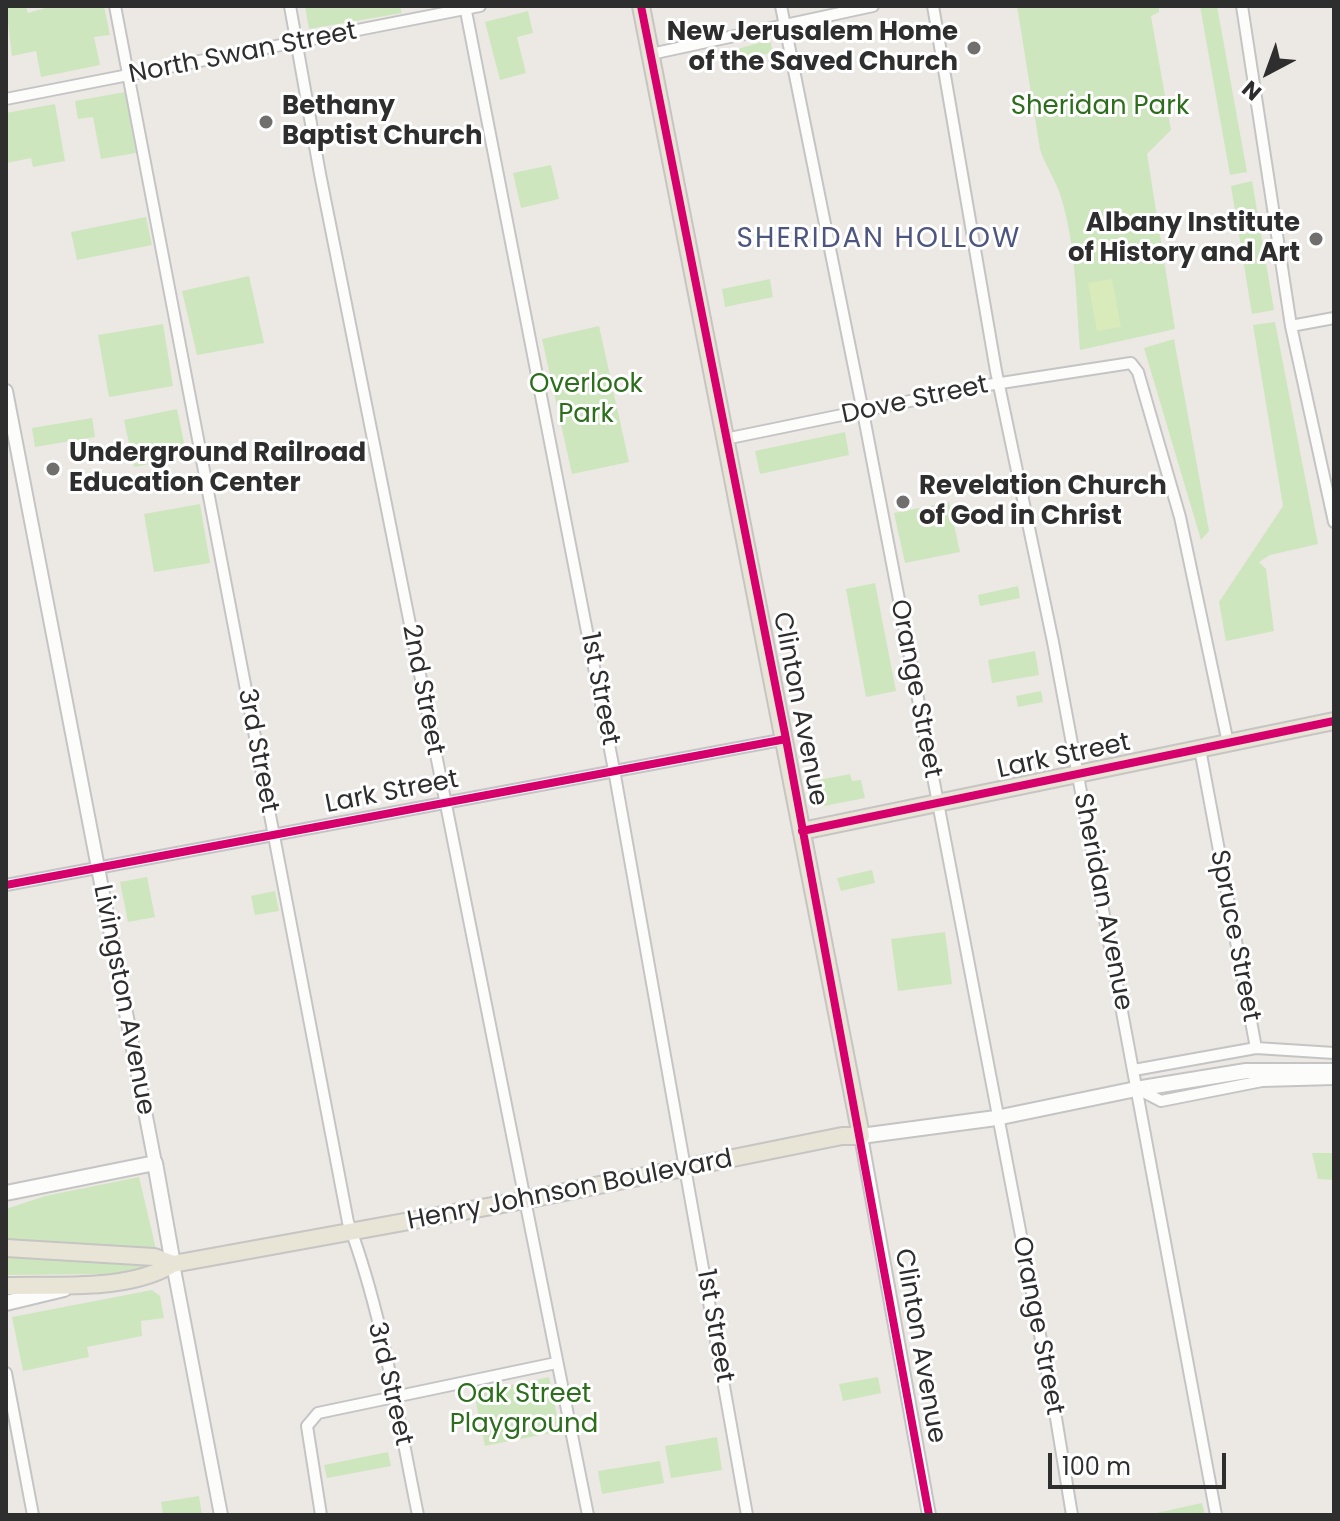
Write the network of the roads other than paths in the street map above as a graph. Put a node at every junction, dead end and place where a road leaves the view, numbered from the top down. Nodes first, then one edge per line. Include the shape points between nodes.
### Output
1 (115, 6) edge
2 (290, 6) edge
3 (480, 6) edge
4 (641, 6) edge
5 (781, 6) edge
6 (873, 6) edge
7 (933, 6) edge
8 (1242, 6) edge
9 (465, 7) edge
10 (784, 23) junction
11 (297, 43) junction
12 (651, 54) junction
13 (129, 77) junction
14 (6, 99) edge
15 (1334, 318) edge
16 (1291, 326) junction
17 (1000, 383) junction
18 (6, 391) edge
19 (863, 412) junction
20 (725, 439) junction
21 (1334, 522) edge
22 (1334, 721) edge
23 (786, 739) junction
24 (1228, 743) junction
25 (1200, 749) junction
26 (614, 770) junction
27 (1078, 775) junction
28 (937, 803) junction
29 (445, 804) junction
30 (802, 831) junction
31 (274, 836) junction
32 (96, 868) junction
33 (6, 885) edge
34 (1256, 1048) junction
35 (1334, 1053) edge
36 (1134, 1070) junction
37 (1334, 1071) edge
38 (1334, 1079) edge
39 (1136, 1089) junction
40 (996, 1118) junction
41 (861, 1136) junction
42 (155, 1163) junction
43 (686, 1168) junction
44 (6, 1193) edge
45 (525, 1200) junction
46 (352, 1233) junction
47 (6, 1248) edge
48 (173, 1264) junction
49 (86, 1284) junction
50 (6, 1286) edge
51 (6, 1303) edge
52 (556, 1363) junction
53 (6, 1373) edge
54 (394, 1398) junction
55 (33, 1515) edge
56 (221, 1515) edge
57 (321, 1515) edge
58 (418, 1515) edge
59 (588, 1515) edge
60 (747, 1515) edge
61 (929, 1515) edge
62 (1072, 1515) edge
63 (1216, 1515) edge

1 - 13 street, 3rd Street
2 - 11 street, 2nd Street
3 - 9 street, North Swan Street
4 - 12 main road, Clinton Avenue
5 - 10 street, Orange Street
6 - 10 street
7 - 17 street, Sheridan Avenue
8 - 16 street
9 - 11 street, North Swan Street
9 - 26 street, 1st Street
10 - 12 street
10 - 19 street, Orange Street
11 - 13 street, North Swan Street
11 - 29 street, 2nd Street
12 - 20 main road, Clinton Avenue
13 - 14 street, North Swan Street
13 - 31 street, 3rd Street
15 - 16 street
16 - 21 street
17 - 19 street, Dove Street
17 - 24 street, Dove Street via 1131,363 1138,372 1180,517
17 - 27 street, Sheridan Avenue
18 - 32 street, Livingston Avenue
19 - 20 street, Dove Street
19 - 28 street, Orange Street
20 - 23 main road, Clinton Avenue
22 - 24 main road, Lark Street
23 - 26 street, Lark Street
23 - 30 main road, Clinton Avenue
24 - 25 main road, Lark Street
25 - 27 main road, Lark Street
25 - 34 street, Spruce Street
26 - 29 street, Lark Street
26 - 43 street, 1st Street
27 - 28 main road, Lark Street
27 - 36 street, Sheridan Avenue
28 - 30 main road, Lark Street
28 - 40 street, Orange Street
29 - 31 street, Lark Street
29 - 45 street, 2nd Street
30 - 41 main road, Clinton Avenue
31 - 32 street, Lark Street
31 - 46 street, 3rd Street
32 - 33 street, Lark Street
32 - 42 street, Livingston Avenue
34 - 35 street
34 - 36 street, Spruce Street
36 - 39 street, Sheridan Avenue
37 - 39 main road, Henry Johnson Boulevard via 1258,1070
38 - 39 street, Henry Johnson Boulevard via 1262,1081 1161,1101
39 - 40 main road, Henry Johnson Boulevard
39 - 63 street, Sheridan Avenue
40 - 41 main road, Henry Johnson Boulevard
40 - 62 street, Orange Street
41 - 43 main road, Henry Johnson Boulevard
41 - 61 street, Clinton Avenue
42 - 44 main road
42 - 48 main road, Livingston Avenue
43 - 45 main road, Henry Johnson Boulevard
43 - 60 street, 1st Street
45 - 46 main road, Henry Johnson Boulevard
45 - 52 street, 2nd Street
46 - 48 main road, Henry Johnson Boulevard
46 - 54 street, 3rd Street
47 - 48 main road via 154,1257
48 - 49 main road, Henry Johnson Boulevard via 158,1273
48 - 56 street, Livingston Avenue
49 - 50 main road
49 - 51 main road, Henry Johnson Boulevard
52 - 54 street
52 - 59 street, 2nd Street
53 - 55 street
54 - 57 street via 318,1413 307,1426
54 - 58 street, 3rd Street

